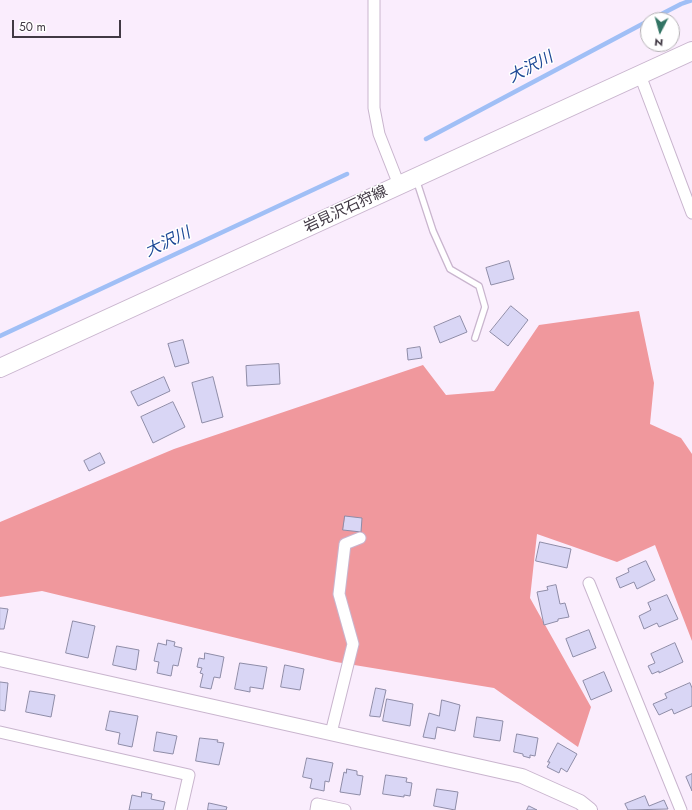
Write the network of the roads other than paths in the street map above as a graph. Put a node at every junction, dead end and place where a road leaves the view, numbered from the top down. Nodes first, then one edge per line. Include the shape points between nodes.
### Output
1 (374, 0) edge
2 (692, 51) edge
3 (640, 75) junction
4 (416, 177) junction
5 (399, 185) junction
6 (692, 213) edge
7 (475, 338) dead end
8 (0, 368) edge
9 (360, 538) dead end
10 (589, 582) dead end
11 (0, 659) edge
12 (0, 732) edge
13 (331, 733) junction
14 (181, 810) edge
15 (316, 810) edge
16 (345, 810) edge
17 (590, 810) edge
18 (681, 810) edge

1 - 5 street via 374,108 379,134
2 - 3 main road, 岩見沢石狩線
3 - 4 main road, 岩見沢石狩線
3 - 6 street
4 - 5 main road, 岩見沢石狩線
4 - 7 lane via 433,231 450,269 479,286 484,307
5 - 8 main road, 岩見沢石狩線
9 - 13 street via 345,544 339,594 353,644
10 - 18 street
11 - 13 street
12 - 14 street via 189,775
13 - 17 street via 522,776 580,802
15 - 16 street via 317,804

